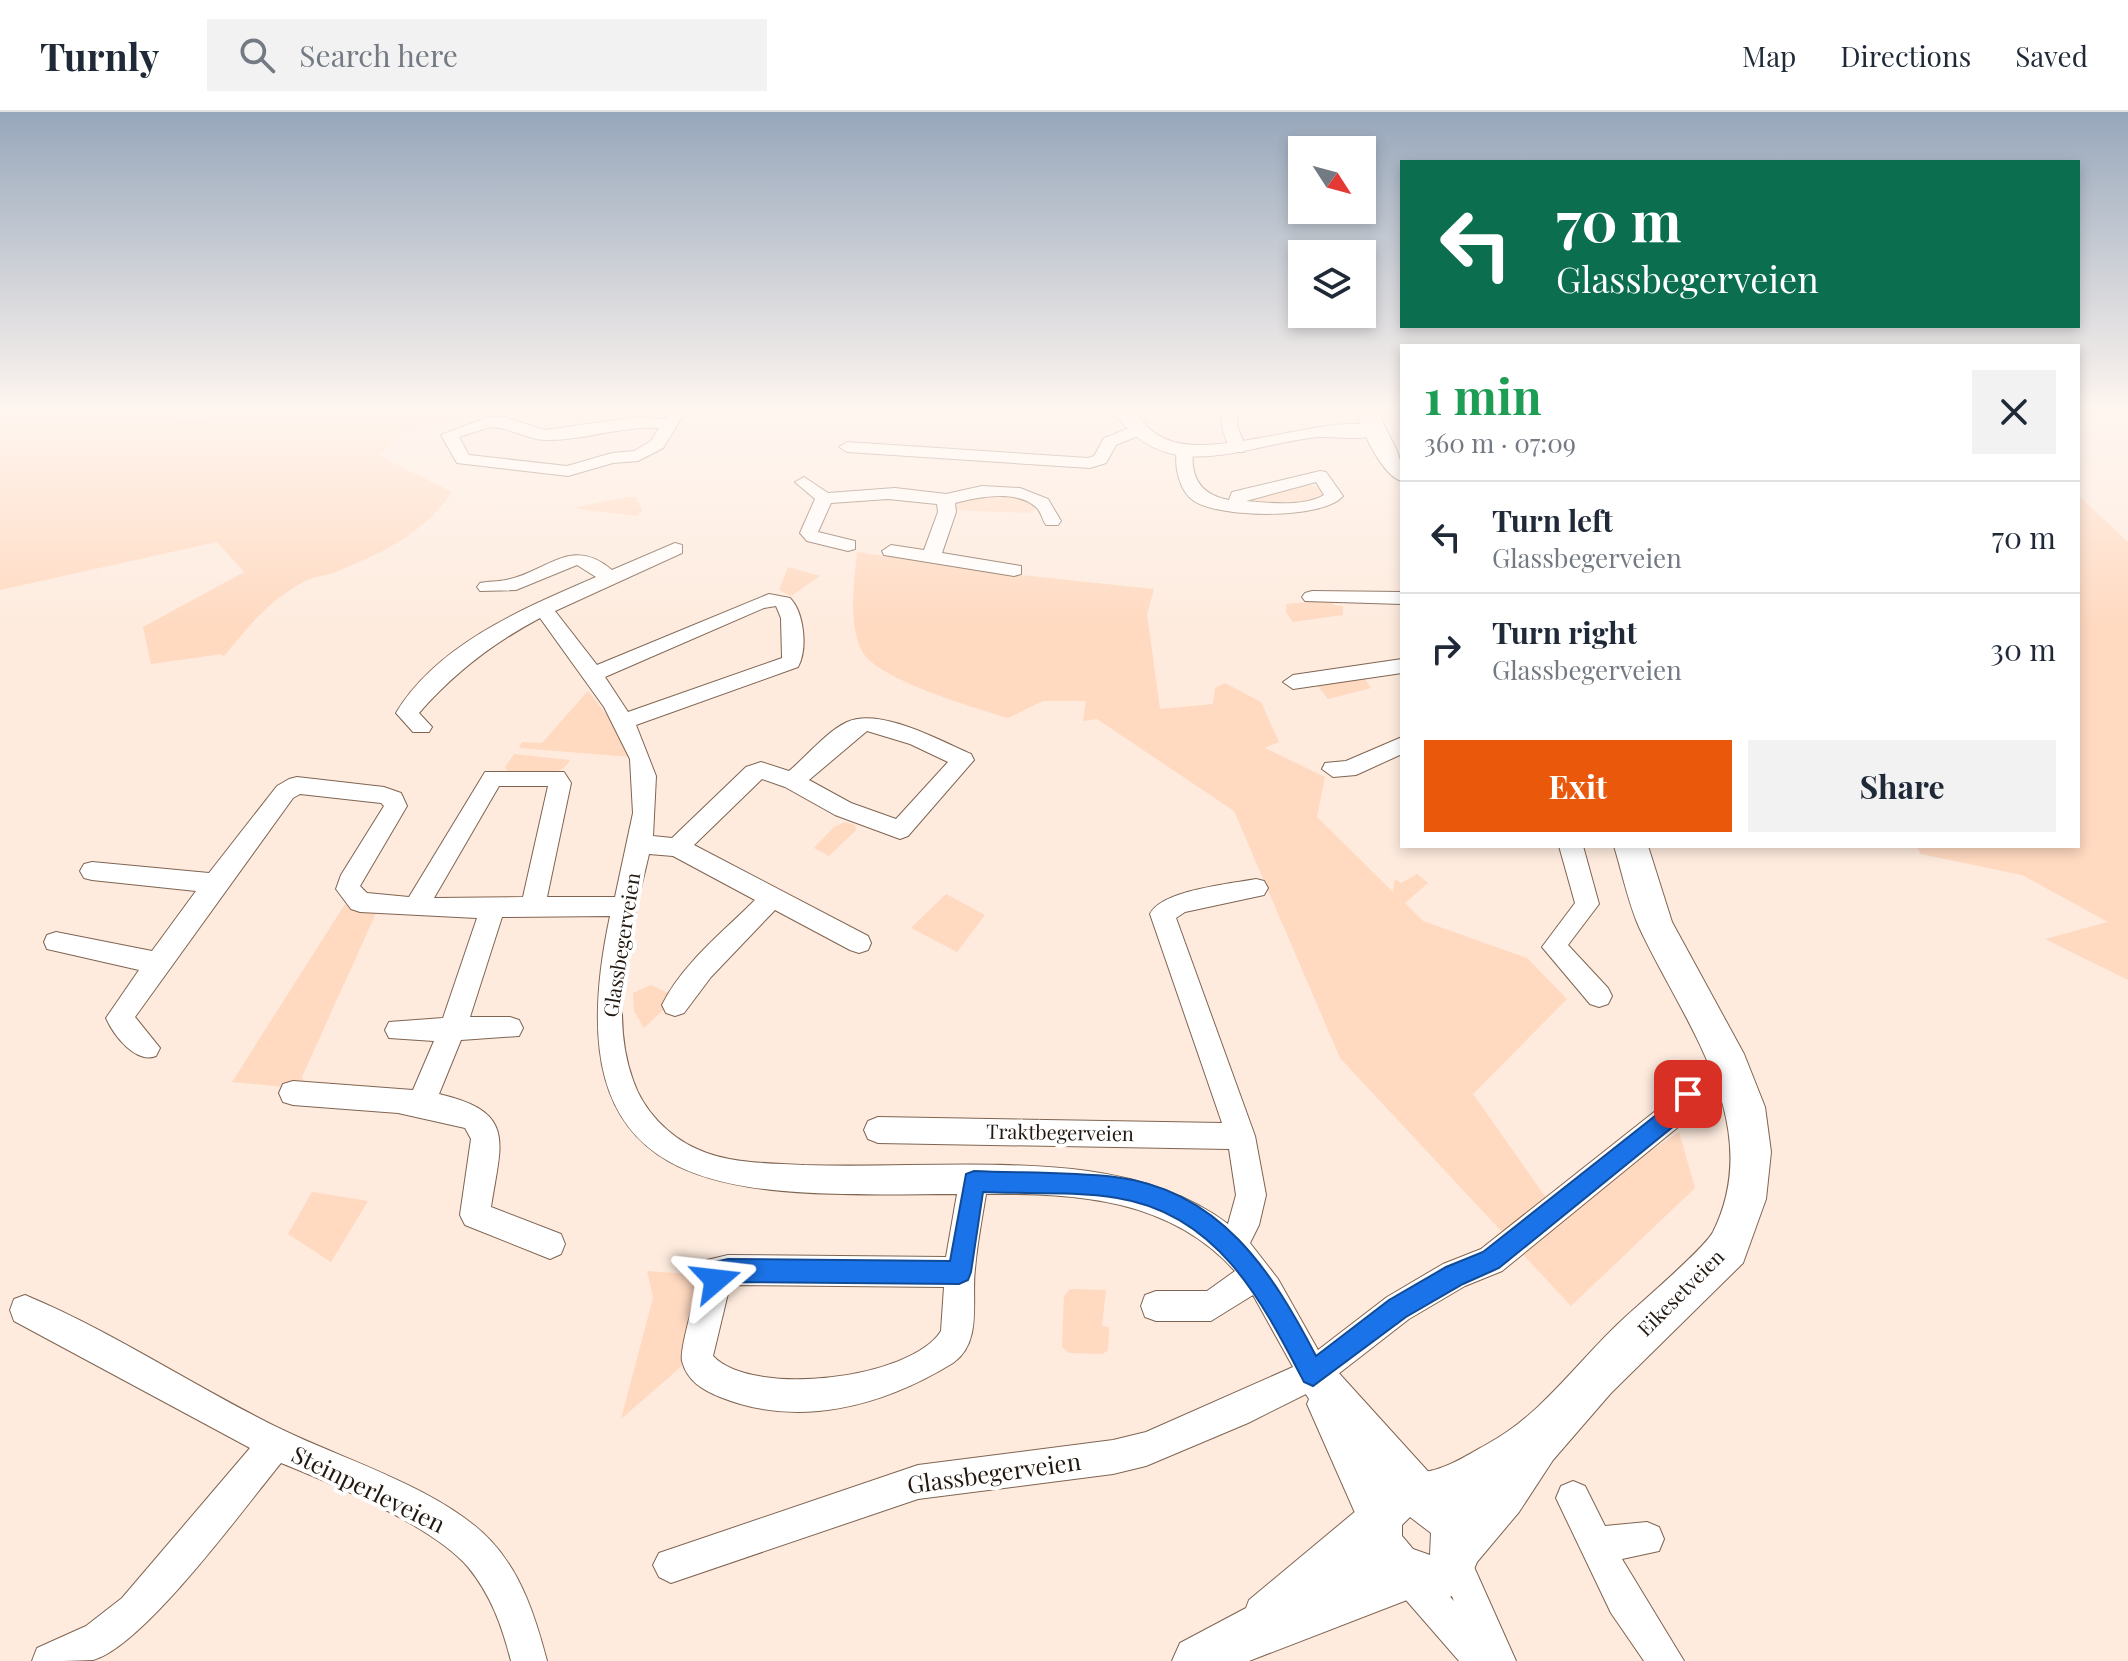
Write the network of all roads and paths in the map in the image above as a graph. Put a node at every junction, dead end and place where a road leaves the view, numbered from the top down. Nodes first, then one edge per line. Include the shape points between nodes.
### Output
1 (806, 483) edge
2 (884, 483) edge
3 (1189, 483) edge
4 (1290, 483) edge
5 (1325, 483) edge
6 (880, 494) junction
7 (824, 498) junction
8 (946, 500) junction
9 (1236, 507) junction
10 (1052, 521) dead end
11 (848, 545) dead end
12 (675, 549) dead end
13 (891, 551) dead end
14 (931, 557) junction
15 (1014, 570) dead end
16 (609, 578) junction
17 (487, 587) dead end
18 (1312, 597) dead end
19 (1400, 598) edge
20 (541, 607) junction
21 (1400, 666) edge
22 (590, 676) junction
23 (1293, 682) dead end
24 (623, 722) junction
25 (421, 727) dead end
26 (1400, 746) edge
27 (1333, 769) dead end
28 (793, 781) junction
29 (639, 844) junction
30 (677, 847) junction
31 (1572, 848) edge
32 (1632, 848) edge
33 (92, 871) dead end
34 (215, 883) junction
35 (1256, 888) dead end
36 (771, 899) junction
37 (417, 905) junction
38 (533, 905) junction
39 (624, 907) junction
40 (492, 910) junction
41 (56, 942) dead end
42 (859, 943) dead end
43 (158, 963) junction
44 (1599, 996) dead end
45 (675, 1005) dead end
46 (453, 1028) junction
47 (510, 1028) dead end
48 (398, 1030) dead end
49 (147, 1048) dead end
50 (293, 1093) dead end
51 (1688, 1094) dead end
52 (422, 1102) junction
53 (878, 1130) dead end
54 (1241, 1136) junction
55 (974, 1181) junction
56 (550, 1244) dead end
57 (1231, 1245) junction
58 (959, 1272) junction
59 (1257, 1274) junction
60 (1156, 1306) dead end
61 (25, 1310) dead end
62 (1313, 1374) junction
63 (1536, 1443) junction
64 (275, 1444) junction
65 (1573, 1498) dead end
66 (1400, 1507) junction
67 (1647, 1539) dead end
68 (1599, 1544) junction
69 (1455, 1554) junction
70 (671, 1565) dead end
71 (1407, 1577) junction
72 (1252, 1631) junction
73 (50, 1661) edge
74 (529, 1661) edge
75 (1198, 1661) edge
76 (1483, 1661) edge
77 (1498, 1661) edge
78 (1666, 1661) edge

1 - 7 street
2 - 6 street
3 - 9 street via 1202,499
4 - 9 street via 1238,496
5 - 9 street via 1334,496 1324,504
6 - 7 street
6 - 8 street
7 - 11 street via 809,533
8 - 10 street via 984,491 1027,495 1047,508
8 - 14 street via 947,512
12 - 16 street
13 - 14 street
14 - 15 street
16 - 17 street via 576,559 509,586
16 - 20 street
18 - 19 street
20 - 22 street, Glassbegerveien
20 - 25 street via 495,632 435,680 407,713
21 - 23 street
22 - 24 street, Glassbegerveien
22 - 24 street via 758,603 772,598 785,603 792,614 791,662
24 - 29 street, Glassbegerveien via 643,767
26 - 27 street via 1348,769
28 - 28 street via 843,809 900,830 963,760 866,723 851,729
28 - 30 street via 761,770 754,773
29 - 30 street, Glassbegerveien
29 - 39 street, Glassbegerveien
30 - 36 street, Glassbegerveien
31 - 44 street via 1587,904 1554,947
32 - 63 main road, Eikesetveien via 1655,924 1731,1066 1745,1107 1751,1152 1745,1199 1728,1248 1595,1377
33 - 34 street
34 - 37 street via 285,792 304,786 393,799 396,806 348,889 360,902
34 - 43 street
35 - 54 street via 1179,904 1162,914
36 - 42 street, Glassbegerveien
36 - 45 street
37 - 38 street via 493,778 556,778 560,783
37 - 40 street
38 - 39 street
38 - 40 street
39 - 55 street, Glassbegerveien via 609,1009 616,1073 642,1122 671,1150 714,1169 759,1176
40 - 46 street
41 - 43 street
43 - 49 street via 119,1018
46 - 47 street
46 - 48 street
46 - 52 street
50 - 52 street
51 - 62 street, Glassbegerveien via 1673,1114 1491,1260 1398,1308
52 - 56 street via 462,1109 483,1126 475,1215
53 - 54 street, Traktbegerveien
54 - 57 street via 1251,1195 1244,1225
55 - 57 street, Glassbegerveien via 1116,1188 1190,1214
55 - 58 street
57 - 59 street, Glassbegerveien
58 - 58 street via 950,1345 888,1380 842,1392 789,1397 716,1379 699,1366 718,1271
59 - 60 street via 1211,1306
59 - 62 street, Glassbegerveien
61 - 64 street, Steinperleveien
62 - 66 street, Glassbegerveien
62 - 70 street, Glassbegerveien via 1146,1449 918,1482
63 - 66 main road, Eikesetveien via 1474,1477
63 - 69 main road, Eikesetveien
64 - 73 street, Steinperleveien via 135,1611 99,1639
64 - 74 street, Steinperleveien via 380,1490 465,1540 501,1585 517,1616
65 - 68 street
66 - 69 main road via 1442,1507 1453,1526
66 - 71 main road via 1379,1545 1389,1563
66 - 72 main road, Eikesetveien
67 - 68 street
68 - 78 street via 1624,1600
69 - 71 main road via 1444,1575 1428,1581
69 - 77 street
71 - 72 main road, Eikesetveien
71 - 76 street
72 - 75 main road, Eikesetveien

